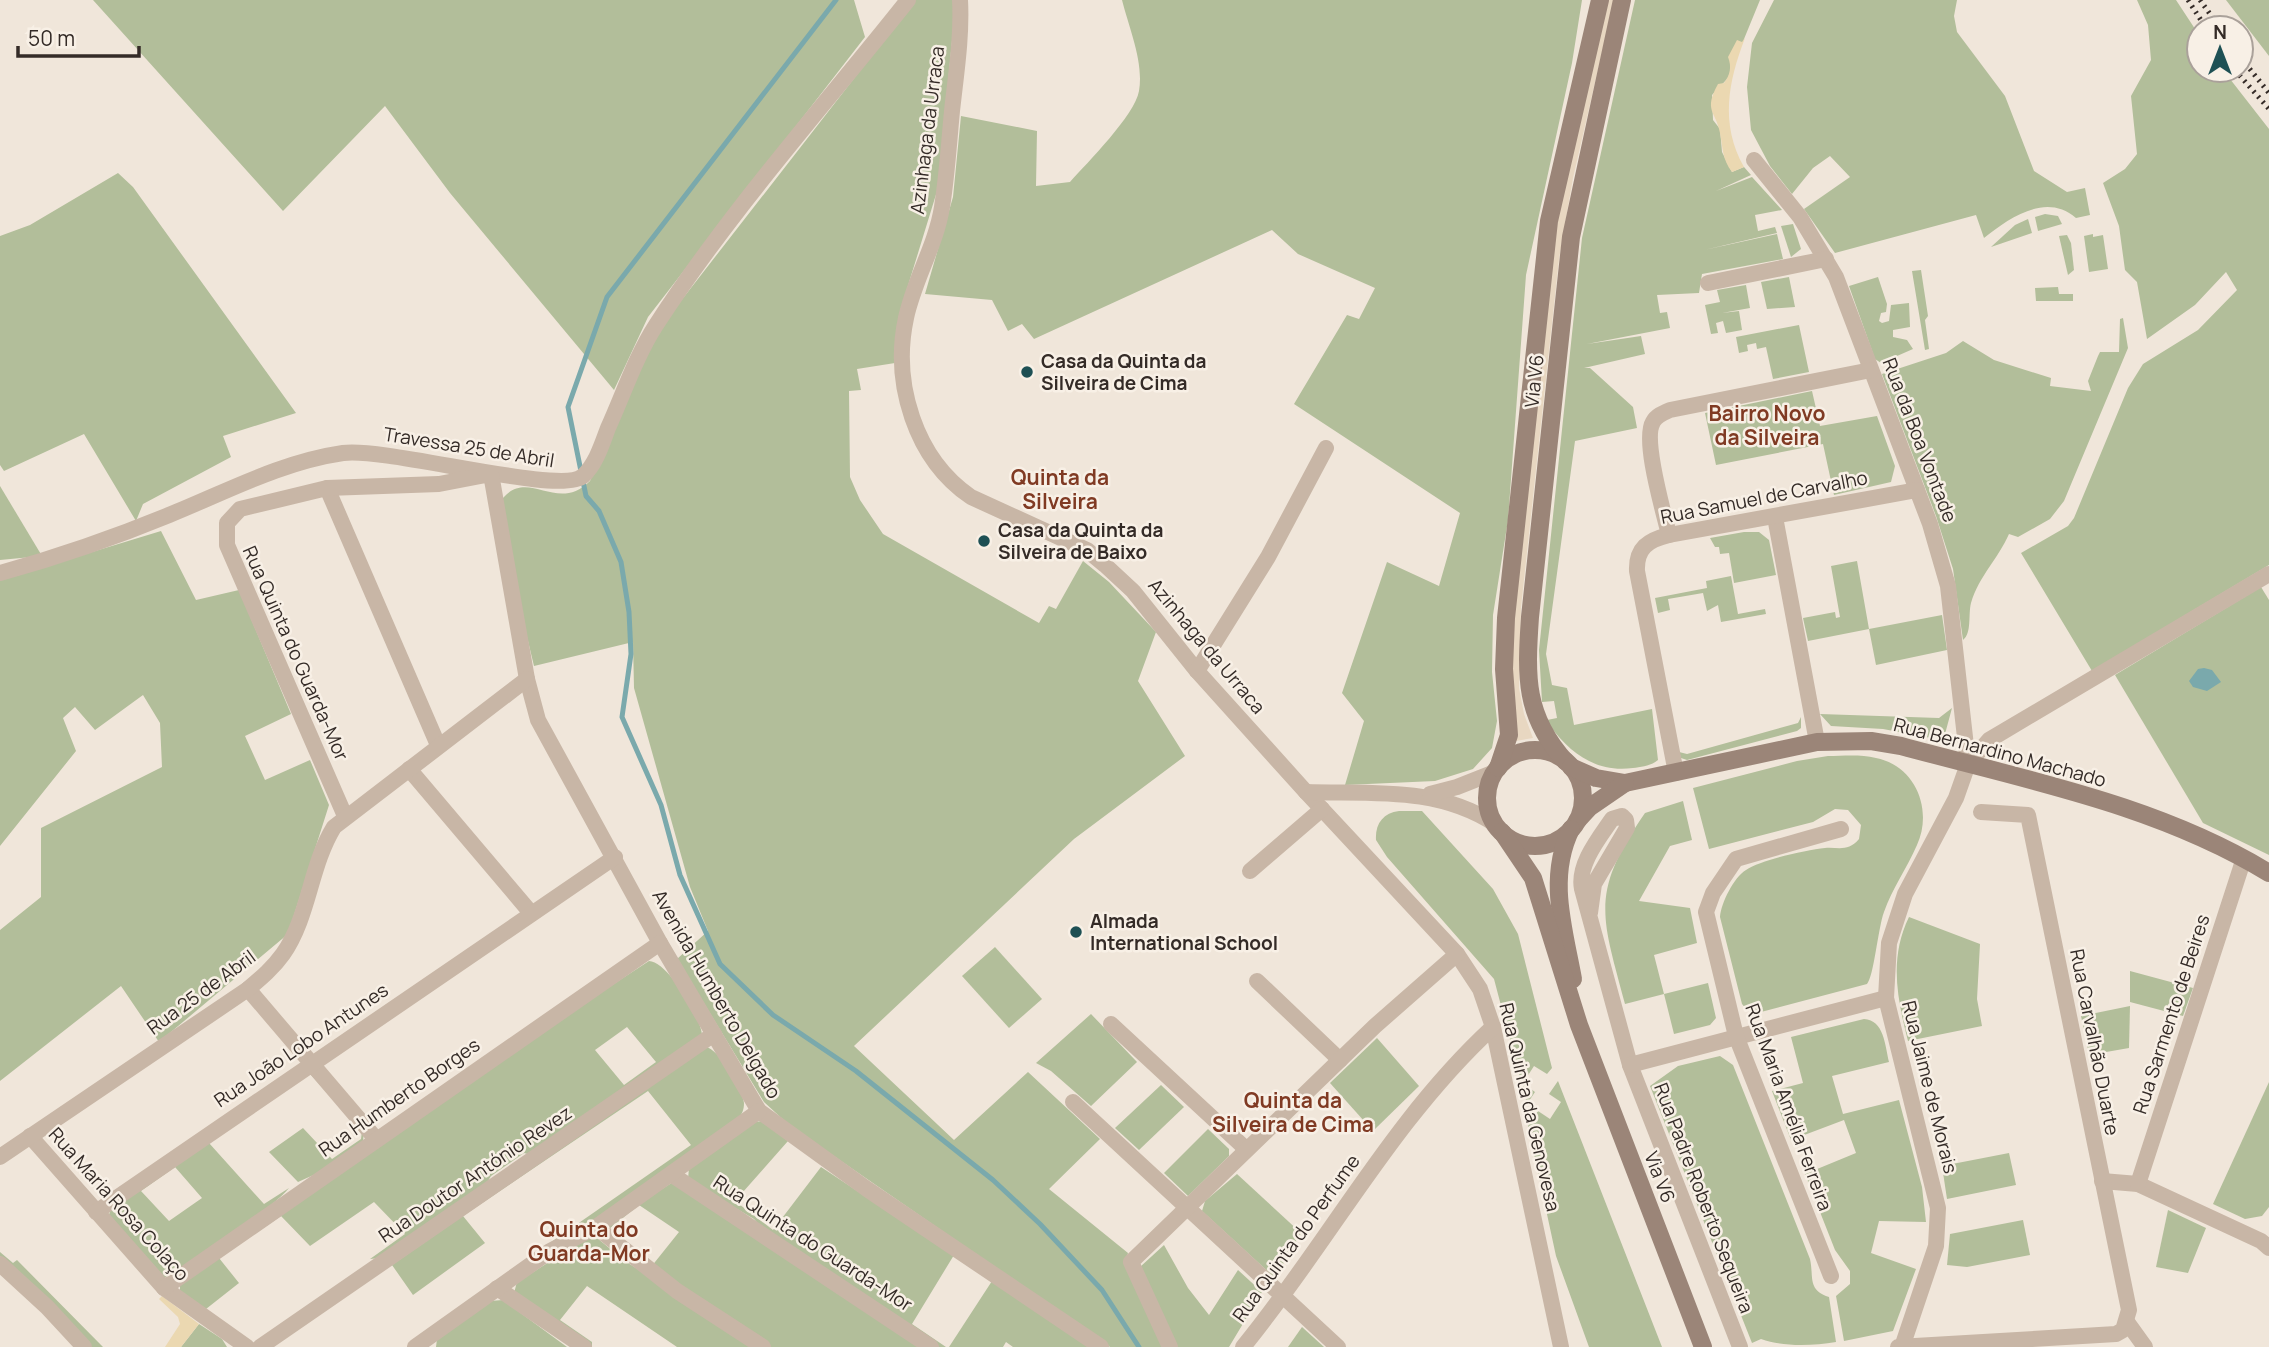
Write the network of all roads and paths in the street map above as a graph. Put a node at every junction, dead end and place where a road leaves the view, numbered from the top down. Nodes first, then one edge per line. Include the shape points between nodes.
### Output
1 (908, 0) edge
2 (960, 0) edge
3 (1600, 0) edge
4 (1622, 0) edge
5 (1754, 160) dead end
6 (1826, 259) junction
7 (1707, 283) dead end
8 (1871, 370) junction
9 (1326, 448) dead end
10 (491, 474) junction
11 (327, 488) junction
12 (1917, 489) junction
13 (1775, 517) junction
14 (1669, 535) junction
15 (0, 573) edge
16 (2269, 574) edge
17 (1197, 671) junction
18 (527, 679) junction
19 (1816, 742) junction
20 (438, 745) junction
21 (1568, 764) junction
22 (1968, 764) junction
23 (410, 769) junction
24 (1497, 770) junction
25 (1676, 773) junction
26 (1625, 783) junction
27 (1306, 793) junction
28 (1421, 795) junction
29 (1322, 809) junction
30 (1981, 812) dead end
31 (345, 816) junction
32 (1573, 826) junction
33 (1498, 828) junction
34 (1841, 829) dead end
35 (615, 857) junction
36 (2244, 858) junction
37 (1583, 867) junction
38 (1250, 871) dead end
39 (1600, 873) junction
40 (2269, 873) edge
41 (531, 913) junction
42 (1590, 913) junction
43 (660, 943) junction
44 (1457, 954) junction
45 (1257, 981) dead end
46 (248, 989) junction
47 (1886, 998) junction
48 (1111, 1024) dead end
49 (1493, 1027) junction
50 (714, 1034) junction
51 (1736, 1036) junction
52 (1584, 1038) junction
53 (1340, 1060) junction
54 (311, 1064) junction
55 (1630, 1065) junction
56 (1073, 1102) dead end
57 (759, 1111) junction
58 (30, 1136) junction
59 (376, 1139) junction
60 (1246, 1149) junction
61 (0, 1157) edge
62 (671, 1174) junction
63 (2102, 1181) junction
64 (2137, 1184) junction
65 (1186, 1209) junction
66 (96, 1212) junction
67 (596, 1227) junction
68 (2266, 1239) edge
69 (0, 1264) edge
70 (1830, 1276) dead end
71 (164, 1288) junction
72 (498, 1288) junction
73 (1280, 1296) junction
74 (2127, 1322) junction
75 (1702, 1342) edge
76 (419, 1346) edge
77 (84, 1347) edge
78 (247, 1347) edge
79 (260, 1347) edge
80 (584, 1347) edge
81 (763, 1347) edge
82 (931, 1347) edge
83 (1101, 1347) edge
84 (1170, 1347) edge
85 (1242, 1347) edge
86 (1338, 1347) edge
87 (1561, 1347) edge
88 (1740, 1347) edge
89 (1900, 1347) edge
90 (2145, 1347) edge

1 - 10 street, Travessa 25 de Abril via 713,243 661,318 597,456 582,477 564,483
2 - 17 street, Azinhaga da Urraca via 961,34 941,209 915,283 902,341 904,386 918,435 954,485 1087,550 1105,565 1133,591
3 - 24 main road, Via V6 via 1546,241 1506,618 1508,735
4 - 21 main road, Via V6 via 1571,237 1530,617 1528,679 1535,718
5 - 6 street, Rua da Boa Vontade via 1800,217
6 - 7 street
6 - 8 street, Rua da Boa Vontade
8 - 12 street, Rua da Boa Vontade
8 - 14 street via 1660,414 1653,422 1650,443
9 - 17 street via 1268,557
10 - 11 street via 439,484
10 - 15 street, Travessa 25 de Abril via 398,455 344,453 264,473 65,555
10 - 18 street, Avenida Humberto Delgado
11 - 20 street
11 - 31 street, Rua Quinta do Guarda-Mor via 240,509 227,523 226,545
12 - 13 street, Rua Samuel de Carvalho
12 - 22 street, Rua da Boa Vontade via 1948,586
13 - 14 street, Rua Samuel de Carvalho
13 - 19 street
14 - 25 street, Rua Samuel de Carvalho via 1647,542 1637,560
16 - 22 street via 1989,740
17 - 27 street, Azinhaga da Urraca
18 - 20 street, Rua 25 de Abril
18 - 35 street, Avenida Humberto Delgado via 547,740
19 - 22 main road, Rua Bernardino Machado via 1871,741
19 - 25 main road, Rua Bernardino Machado
20 - 23 street, Rua 25 de Abril
21 - 24 main road via 1545,752 1527,751
21 - 26 main road, Rua Bernardino Machado via 1596,778
21 - 32 main road via 1582,794
22 - 36 main road, Rua Bernardino Machado via 2094,798 2199,836
22 - 47 street, Rua Jaime de Morais via 1956,798 1895,918
23 - 31 street, Rua 25 de Abril
23 - 41 street
24 - 28 street via 1457,787
24 - 33 main road via 1487,800
25 - 26 main road, Rua Bernardino Machado
26 - 32 main road, Rua Bernardino Machado via 1590,807
27 - 28 street
27 - 29 street, Rua Quinta da Genovesa
28 - 33 street via 1460,804
29 - 38 street
29 - 44 street, Rua Quinta da Genovesa
30 - 63 street, Rua Carvalhão Duarte via 2028,815
31 - 46 street, Rua 25 de Abril via 323,846 284,952
32 - 33 main road via 1552,843 1533,846 1518,843
32 - 52 main road, Via V6 via 1558,862 1557,886
33 - 52 main road, Via V6 via 1533,878
34 - 51 street, Rua Maria Amélia Ferreira via 1736,859 1708,902 1707,923
35 - 41 street, Rua João Lobo Antunes
35 - 43 street, Avenida Humberto Delgado
36 - 40 main road, Rua Bernardino Machado
36 - 64 street, Rua Sarmento de Beires
37 - 39 street via 1590,878
37 - 39 street via 1611,820 1622,816 1626,829
37 - 42 street, Rua Padre Roberto Sequeira via 1581,884
39 - 42 street
41 - 54 street, Rua João Lobo Antunes
42 - 55 street, Rua Padre Roberto Sequeira
43 - 50 street, Avenida Humberto Delgado
43 - 59 street, Rua Humberto Borges
44 - 49 street, Rua Quinta da Genovesa via 1480,989
44 - 53 street
45 - 53 street
46 - 54 street
46 - 58 street, Rua 25 de Abril
47 - 51 street
47 - 89 street, Rua Jaime de Morais via 1938,1208 1936,1246
48 - 60 street
49 - 73 street, Rua Quinta do Perfume via 1423,1099
49 - 87 street, Rua Quinta da Genovesa
50 - 57 street, Avenida Humberto Delgado
50 - 79 street, Rua Doutor António Revez
51 - 55 street
51 - 70 street, Rua Maria Amélia Ferreira
52 - 75 main road, Via V6
53 - 60 street
54 - 59 street
54 - 66 street, Rua João Lobo Antunes
55 - 88 street, Rua Padre Roberto Sequeira
56 - 65 street
57 - 62 street
57 - 83 street, Avenida Humberto Delgado
58 - 61 street, Rua 25 de Abril
58 - 66 street, Rua Maria Rosa Colaço
59 - 71 street, Rua Humberto Borges
60 - 65 street
62 - 67 street
62 - 82 street, Rua Quinta do Guarda-Mor
63 - 64 street
63 - 74 street, Rua Carvalhão Duarte via 2129,1310
64 - 68 street
65 - 73 street
65 - 84 street via 1131,1262
66 - 71 street, Rua Maria Rosa Colaço
67 - 72 street via 550,1251
67 - 81 street via 677,1291
69 - 77 street
71 - 78 street, Rua Maria Rosa Colaço
72 - 76 street
72 - 80 street
73 - 85 street, Rua Quinta do Perfume
73 - 86 street
74 - 89 street via 2116,1334
74 - 90 street

